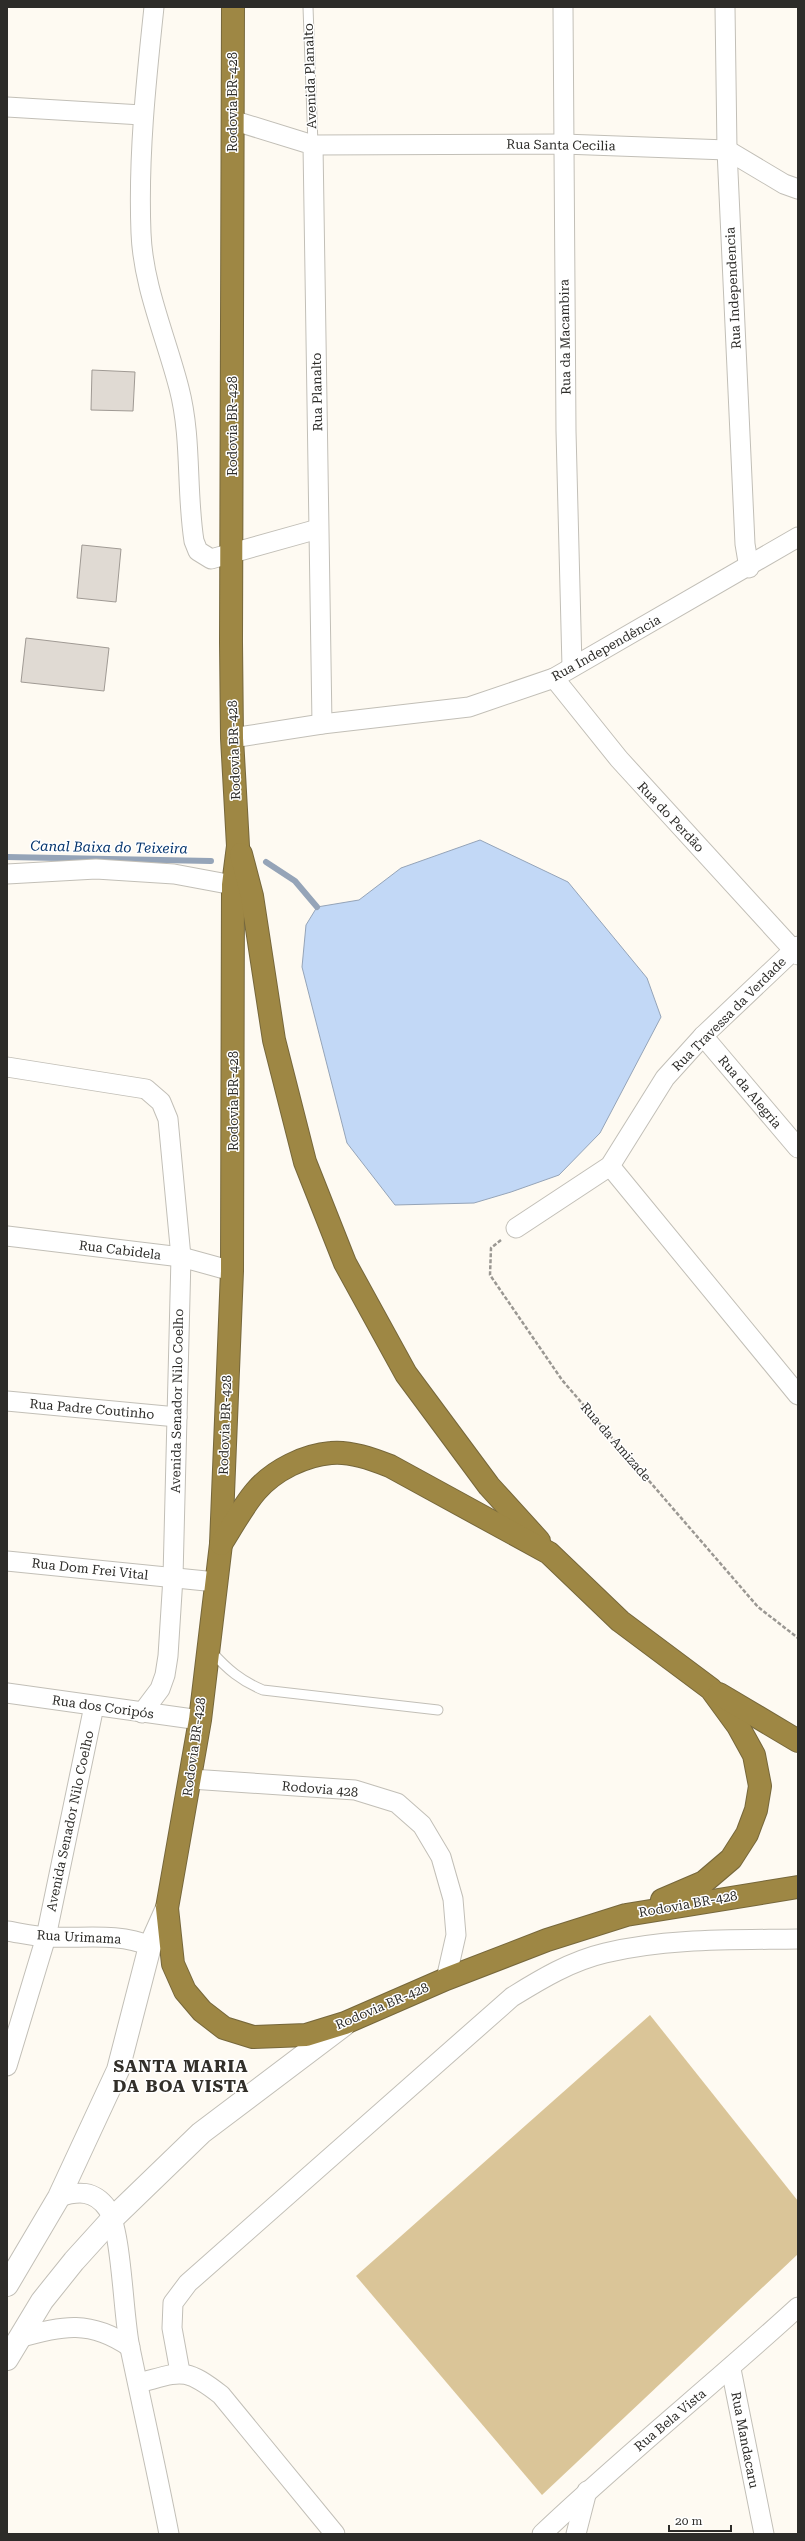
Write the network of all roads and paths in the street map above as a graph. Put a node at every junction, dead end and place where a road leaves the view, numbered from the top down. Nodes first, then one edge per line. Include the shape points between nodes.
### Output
1 (154, 7) edge
2 (233, 7) edge
3 (308, 7) edge
4 (563, 7) edge
5 (725, 7) edge
6 (7, 107) edge
7 (142, 115) junction
8 (232, 120) junction
9 (563, 144) junction
10 (313, 145) junction
11 (727, 150) junction
12 (798, 189) edge
13 (318, 529) junction
14 (798, 538) edge
15 (232, 554) junction
16 (749, 568) junction
17 (572, 667) junction
18 (554, 678) junction
19 (322, 724) junction
20 (232, 738) junction
21 (238, 846) junction
22 (7, 874) edge
23 (233, 886) junction
24 (797, 951) edge
25 (703, 1036) junction
26 (7, 1067) edge
27 (798, 1148) edge
28 (610, 1166) junction
29 (516, 1228) joint
30 (7, 1236) edge
31 (181, 1257) junction
32 (232, 1271) junction
33 (798, 1396) edge
34 (7, 1402) edge
35 (177, 1417) junction
36 (221, 1544) junction
37 (549, 1553) junction
38 (7, 1561) edge
39 (173, 1577) junction
40 (216, 1582) junction
41 (798, 1638) edge
42 (207, 1647) junction
43 (711, 1689) junction
44 (7, 1693) edge
45 (94, 1706) junction
46 (438, 1710) dead end
47 (142, 1714) junction
48 (200, 1720) junction
49 (798, 1741) edge
50 (191, 1779) junction
51 (798, 1887) edge
52 (167, 1908) junction
53 (626, 1915) junction
54 (7, 1931) edge
55 (46, 1937) junction
56 (798, 1939) edge
57 (150, 1946) junction
58 (446, 1979) junction
59 (345, 2023) junction
60 (7, 2066) edge
61 (59, 2197) junction
62 (113, 2218) junction
63 (7, 2285) edge
64 (798, 2307) edge
65 (19, 2338) junction
66 (130, 2347) junction
67 (7, 2359) edge
68 (731, 2369) junction
69 (180, 2372) junction
70 (139, 2383) junction
71 (587, 2491) junction
72 (169, 2534) edge
73 (335, 2534) edge
74 (542, 2534) edge
75 (576, 2534) edge
76 (764, 2534) edge

1 - 7 street
2 - 8 highway, Rodovia BR-428
3 - 10 lane, Avenida Planalto
4 - 9 street, Rua da Macambira
5 - 11 street, Rua Independencia
6 - 7 street
7 - 15 street via 141,234 162,332 181,395 194,540 198,551 204,557 211,559
8 - 10 street
8 - 15 highway, Rodovia BR-428
9 - 10 street, Rua Santa Cecilia
9 - 11 street, Rua Santa Cecilia
9 - 17 street, Rua da Macambira
10 - 13 street, Rua Planalto
11 - 12 street, Rua Santa Cecilia via 784,184
11 - 16 street, Rua Independencia via 745,544
13 - 15 street
13 - 19 street, Rua Planalto
14 - 16 street, Rua Independência
15 - 20 highway, Rodovia BR-428
16 - 17 street, Rua Independência
17 - 18 street, Rua Independência
18 - 19 street, Rua Independência via 469,707
18 - 24 street, Rua do Perdão via 618,759
19 - 20 street, Rua Independência
20 - 21 highway, Rodovia BR-428
21 - 23 highway, Rodovia BR-428
21 - 37 highway, Rodovia BR-428 via 252,896 274,1040 305,1162 344,1263 406,1374 489,1486
22 - 23 street via 96,869 174,874
23 - 32 highway, Rodovia BR-428
24 - 25 street, Rua Travessa da Verdade
25 - 27 street, Rua da Alegria
25 - 28 street, Rua Travessa da Verdade via 665,1078
26 - 31 street, Avenida Senador Nilo Coelho via 146,1089 161,1102 168,1120
28 - 29 street, Rua Travessa da Verdade
28 - 33 street
29 - 41 path, Rua da Amizade via 491,1248 490,1275 562,1380 758,1607
30 - 31 street, Rua Cabidela
31 - 32 street, Rua Cabidela
31 - 35 street, Avenida Senador Nilo Coelho
32 - 36 highway, Rodovia BR-428
34 - 35 street, Rua Padre Coutinho
35 - 39 street, Avenida Senador Nilo Coelho
36 - 37 highway via 256,1490 278,1473 303,1459 332,1452 366,1457 390,1466
36 - 40 highway, Rodovia BR-428
37 - 43 highway via 620,1621
38 - 39 street, Rua Dom Frei Vital
39 - 40 street, Rua Dom Frei Vital
39 - 47 street, Avenida Senador Nilo Coelho via 165,1675 160,1689
40 - 42 highway, Rodovia BR-428
42 - 46 lane via 228,1670 245,1683 264,1690
42 - 48 highway, Rodovia BR-428
43 - 49 highway
43 - 53 highway via 738,1726 754,1755 760,1786 756,1810 747,1834 731,1859 704,1882
44 - 45 street, Rua dos Coripós
45 - 47 street, Rua dos Coripós
45 - 55 street, Avenida Senador Nilo Coelho
47 - 48 street, Rua dos Coripós
48 - 50 highway, Rodovia BR-428
50 - 52 highway, Rodovia BR-428
50 - 58 street, Rodovia 428 via 354,1790 397,1803 422,1825 443,1864 453,1899 456,1935
51 - 53 highway, Rodovia BR-428
52 - 57 main road
52 - 59 highway, Rodovia BR-428 via 173,1964 185,1990 202,2011 224,2028 253,2037 282,2037 306,2035
53 - 58 highway, Rodovia BR-428 via 547,1940
54 - 55 street, Rua Urimama
55 - 57 street, Rua Urimama via 105,1937 137,1940
55 - 60 street, Avenida Senador Nilo Coelho
56 - 69 street via 696,1941 604,1953 554,1972 512,1997 188,2283 173,2303 172,2328
57 - 61 main road via 118,2070
58 - 59 highway, Rodovia BR-428
59 - 62 main road via 201,2133
61 - 62 street via 76,2192 90,2194 98,2199
61 - 63 main road
62 - 65 main road via 42,2301
62 - 66 street
64 - 68 street, Rua Bela Vista
65 - 66 street via 49,2329 75,2326 99,2330
65 - 67 main road
66 - 70 street
68 - 71 street, Rua Bela Vista
68 - 76 street, Rua Mandacaru
69 - 70 street
69 - 73 street via 202,2380 221,2395
70 - 72 street
71 - 74 street, Rua Bela Vista
71 - 75 street

